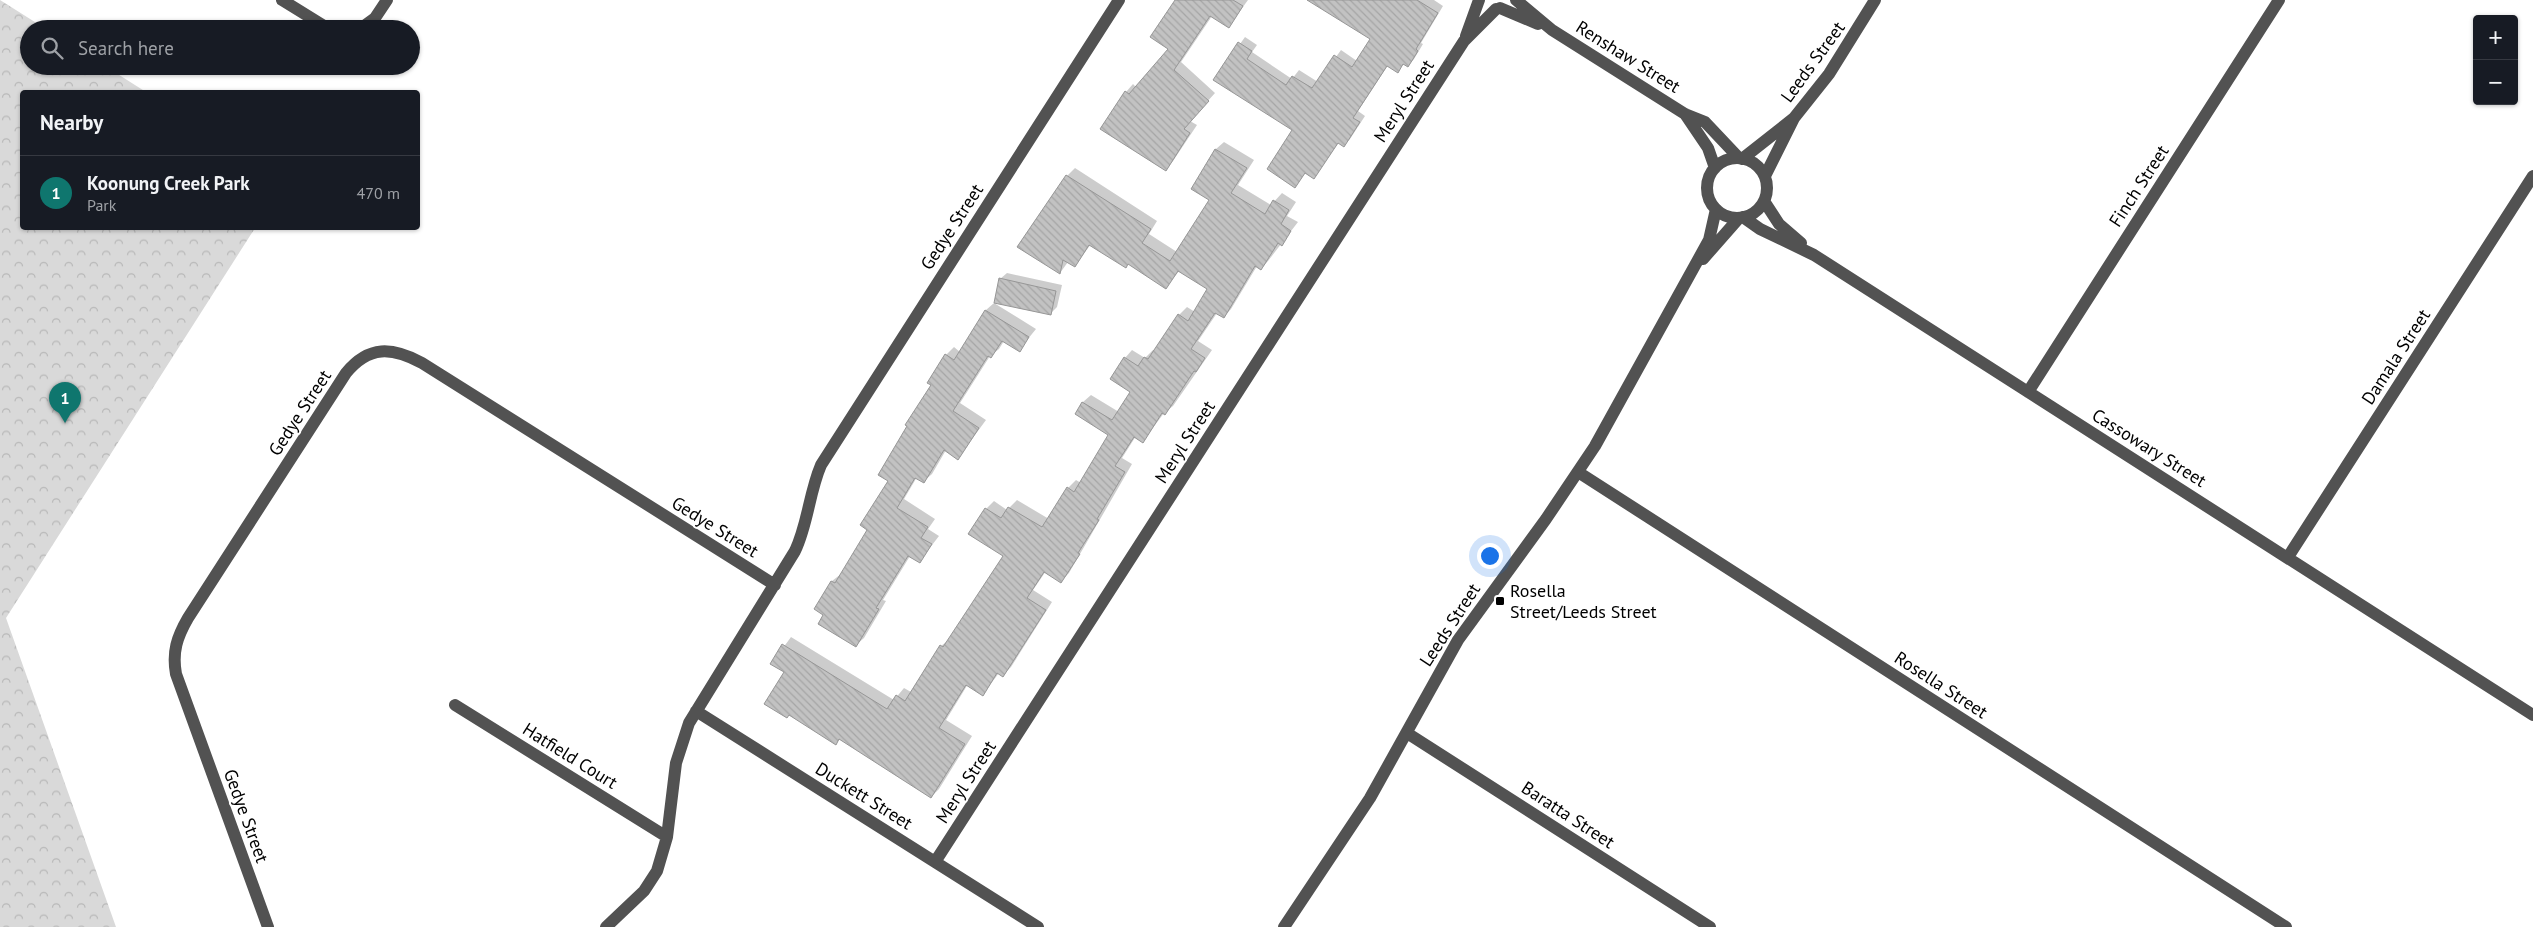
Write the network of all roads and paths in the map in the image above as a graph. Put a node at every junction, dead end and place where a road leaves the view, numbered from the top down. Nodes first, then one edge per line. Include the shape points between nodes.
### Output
1 (282, 0) edge
2 (387, 0) edge
3 (1119, 0) edge
4 (1480, 0) edge
5 (1516, 0) edge
6 (1875, 0) edge
7 (2279, 0) edge
8 (1501, 5) edge
9 (314, 20) edge
10 (372, 20) edge
11 (1552, 30) junction
12 (1464, 40) junction
13 (1685, 114) junction
14 (1794, 118) junction
15 (1740, 159) junction
16 (1715, 168) junction
17 (1764, 176) junction
18 (2533, 176) edge
19 (1764, 201) junction
20 (1716, 209) junction
21 (1741, 218) junction
22 (1814, 255) junction
23 (1694, 268) junction
24 (2028, 392) junction
25 (1578, 472) junction
26 (2288, 557) junction
27 (775, 585) junction
28 (455, 705) dead end
29 (696, 711) junction
30 (2533, 715) edge
31 (1407, 733) junction
32 (667, 838) junction
33 (935, 862) junction
34 (268, 927) edge
35 (606, 927) edge
36 (1038, 927) edge
37 (1284, 927) edge
38 (1710, 927) edge
39 (2286, 927) edge

1 - 9 street
2 - 10 street
3 - 27 street, Gedye Street via 821,465 800,540
4 - 8 street, Renshaw Street via 1487,7
4 - 12 street, Meryl Street
5 - 11 street, Renshaw Street
6 - 14 street, Leeds Street via 1828,74
7 - 24 street, Finch Street
8 - 11 street, Renshaw Street
8 - 12 street, Meryl Street
11 - 13 street, Renshaw Street
12 - 33 street, Meryl Street
13 - 15 street, Renshaw Street via 1705,122
13 - 16 street, Renshaw Street via 1708,148
14 - 15 street, Leeds Street
14 - 17 street, Leeds Street
15 - 16 street via 1730,159
15 - 17 street via 1759,168
16 - 20 street via 1708,194
17 - 19 street via 1767,193
18 - 26 street, Damala Street
19 - 21 street via 1752,214
19 - 22 street via 1779,224
20 - 21 street via 1730,217
20 - 23 street, Leeds Street via 1710,240
21 - 22 street, Cassowary Street
21 - 23 street, Leeds Street
22 - 24 street, Cassowary Street
23 - 25 street, Leeds Street
24 - 26 street, Cassowary Street
25 - 31 street, Leeds Street via 1458,640
25 - 39 street, Rosella Street
26 - 30 street, Cassowary Street
27 - 29 street, Gedye Street
27 - 34 street, Gedye Street via 422,363 396,352 373,352 362,357 346,373 188,618 174,652 176,674
28 - 32 street, Hatfield Court
29 - 32 street, Gedye Street via 676,764
29 - 33 street, Duckett Street
31 - 37 street, Leeds Street via 1357,818
31 - 38 street, Baratta Street
32 - 35 street, Gedye Street via 652,880
33 - 36 street, Duckett Street

